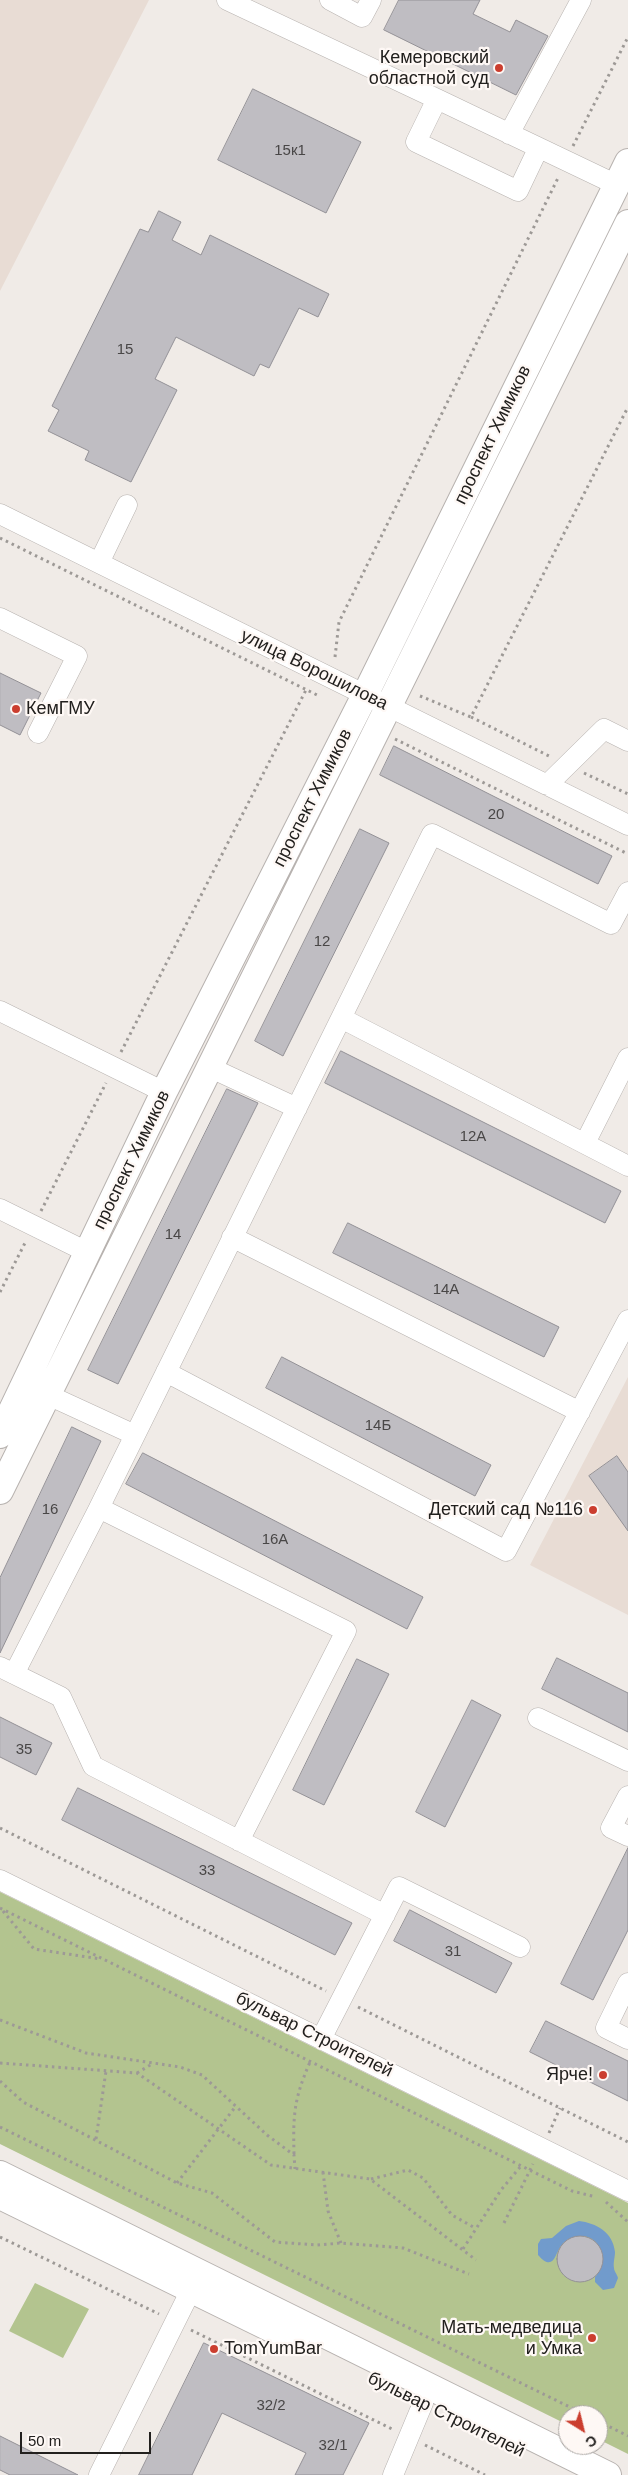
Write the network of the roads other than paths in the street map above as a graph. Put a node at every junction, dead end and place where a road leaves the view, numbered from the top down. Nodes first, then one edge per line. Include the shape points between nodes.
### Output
1 (226, 0) edge
2 (330, 0) edge
3 (370, 0) edge
4 (581, 0) edge
5 (436, 99) junction
6 (509, 134) junction
7 (538, 149) junction
8 (622, 174) edge
9 (628, 223) edge
10 (127, 505) dead end
11 (0, 514) edge
12 (99, 563) junction
13 (0, 618) edge
14 (365, 695) junction
15 (389, 707) junction
16 (38, 733) dead end
17 (628, 741) edge
18 (546, 785) junction
19 (628, 826) edge
20 (628, 892) edge
21 (620, 929) edge
22 (0, 1011) edge
23 (341, 1018) junction
24 (628, 1058) edge
25 (211, 1068) junction
26 (164, 1092) junction
27 (297, 1108) junction
28 (585, 1143) junction
29 (628, 1166) edge
30 (0, 1209) edge
31 (232, 1238) junction
32 (87, 1252) junction
33 (628, 1320) edge
34 (166, 1372) junction
35 (48, 1395) junction
36 (580, 1412) junction
37 (0, 1435) edge
38 (135, 1435) junction
39 (0, 1491) edge
40 (99, 1508) junction
41 (7, 1671) edge
42 (538, 1718) dead end
43 (628, 1761) edge
44 (628, 1796) edge
45 (628, 1836) edge
46 (239, 1841) junction
47 (0, 1880) edge
48 (385, 1915) junction
49 (520, 1947) dead end
50 (628, 1983) edge
51 (321, 2039) junction
52 (628, 2039) edge
53 (0, 2174) edge
54 (628, 2191) edge
55 (0, 2196) edge
56 (192, 2290) junction
57 (423, 2403) junction
58 (99, 2475) edge
59 (392, 2475) edge
60 (570, 2475) edge
61 (608, 2475) edge

1 - 5 street
2 - 3 street via 362,17
4 - 6 street
5 - 6 street
5 - 7 street via 416,142 518,191
6 - 7 street
7 - 8 street via 566,161
8 - 14 main road, проспект Химиков
9 - 15 main road, проспект Химиков
10 - 12 street
11 - 12 street, улица Ворошилова
12 - 14 street, улица Ворошилова
13 - 16 street via 77,656
14 - 15 street, улица Ворошилова
14 - 26 main road, проспект Химиков
15 - 18 street, улица Ворошилова
15 - 25 main road, проспект Химиков
17 - 18 street via 604,728
18 - 19 street, улица Ворошилова
20 - 21 street
21 - 23 street via 432,834
22 - 26 street
23 - 27 street
23 - 28 street
24 - 28 street
25 - 27 street
25 - 35 main road, проспект Химиков
26 - 32 main road, проспект Химиков
27 - 31 street
28 - 29 street
30 - 32 street
31 - 34 street
31 - 36 street
32 - 37 main road, проспект Химиков
33 - 36 street
34 - 36 street via 506,1551
34 - 38 street
35 - 38 street
35 - 39 main road, проспект Химиков
38 - 40 street
40 - 41 street
40 - 46 street via 346,1631
41 - 46 street via 61,1697 93,1766
42 - 43 street
44 - 45 street via 612,1828
46 - 48 street
47 - 51 street, бульвар Строителей
48 - 49 street via 399,1887
48 - 51 street
50 - 52 street via 606,2028
51 - 54 street, бульвар Строителей
53 - 61 main road, бульвар Строителей
55 - 56 main road, бульвар Строителей
56 - 57 main road, бульвар Строителей
56 - 58 street
57 - 59 street
57 - 60 main road, бульвар Строителей

